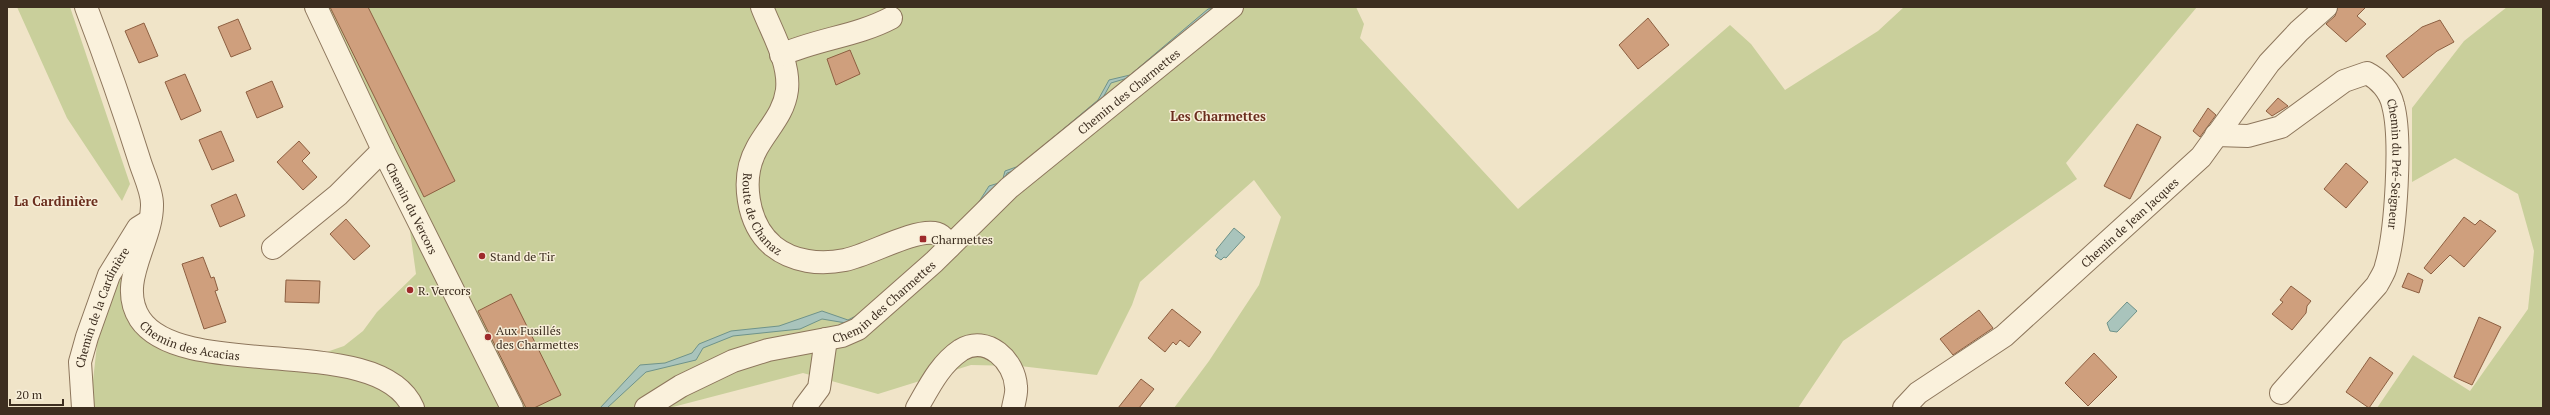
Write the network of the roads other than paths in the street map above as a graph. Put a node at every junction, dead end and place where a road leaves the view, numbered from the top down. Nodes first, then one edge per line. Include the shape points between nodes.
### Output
1 (86, 7) edge
2 (316, 7) edge
3 (762, 7) edge
4 (1232, 7) edge
5 (2326, 7) edge
6 (892, 18) dead end
7 (781, 55) junction
8 (2216, 135) junction
9 (383, 150) junction
10 (152, 220) junction
11 (946, 242) junction
12 (273, 248) dead end
13 (826, 339) junction
14 (2282, 393) dead end
15 (817, 398) edge
16 (84, 408) edge
17 (413, 408) edge
18 (512, 408) edge
19 (646, 408) edge
20 (804, 408) edge
21 (917, 408) edge
22 (1013, 408) edge
23 (1904, 408) edge

1 - 10 street, Chemin des Acacias via 125,115 152,201
2 - 9 street, Chemin du Vercors
3 - 7 street, Route de Chanaz
4 - 11 street, Chemin des Charmettes
5 - 8 street, Chemin de Jean Jacques via 2269,63
6 - 7 street via 877,26 797,48
7 - 11 street, Route de Chanaz via 787,72 785,104 756,149 748,172 751,208 763,236 785,253 802,260 822,263 845,260 917,235 934,233
8 - 14 street, Chemin du Pré-Seigneur via 2248,136 2281,127 2344,81 2366,73 2375,77 2387,91 2393,105 2396,148 2395,208 2386,267 2377,285
8 - 23 street, Chemin de Jean Jacques via 2195,162 2004,336 1918,393
9 - 12 street via 338,195
9 - 18 street, Chemin du Vercors
10 - 16 street, Chemin de la Cardinière via 138,228 106,282 80,362
10 - 17 street, Chemin des Acacias via 133,276 131,292 140,318 152,333 173,343 196,348 304,360 377,374 396,386
11 - 13 street, Chemin des Charmettes via 869,322 858,330
13 - 15 street
13 - 19 street, Chemin des Charmettes via 768,350 733,361 681,386
15 - 20 street
21 - 22 street via 936,374 948,360 962,349 976,345 989,346 1001,354 1009,365 1017,388

